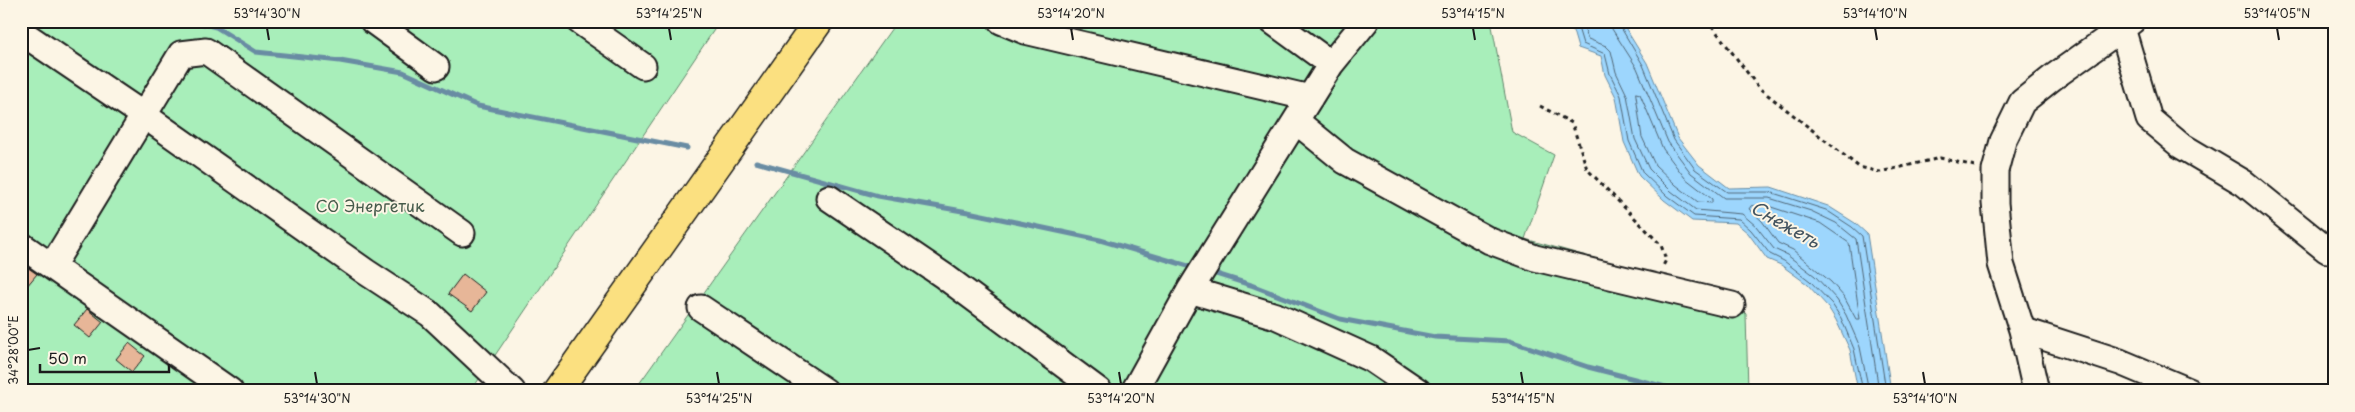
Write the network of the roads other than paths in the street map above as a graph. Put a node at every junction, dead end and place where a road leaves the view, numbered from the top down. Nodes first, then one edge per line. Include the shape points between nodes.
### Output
1 (373, 21) edge
2 (578, 21) edge
3 (819, 21) edge
4 (1001, 21) edge
5 (1272, 21) edge
6 (1366, 21) edge
7 (2127, 25) edge
8 (21, 32) edge
9 (1332, 64) junction
10 (643, 66) dead end
11 (436, 67) dead end
12 (1310, 98) junction
13 (145, 116) junction
14 (1296, 121) junction
15 (829, 198) dead end
16 (462, 233) dead end
17 (21, 245) edge
18 (2327, 250) dead end
19 (52, 266) junction
20 (1190, 290) junction
21 (1732, 306) dead end
22 (701, 308) dead end
23 (2022, 330) junction
24 (230, 391) edge
25 (512, 391) edge
26 (558, 391) edge
27 (825, 391) edge
28 (1099, 391) edge
29 (1134, 391) edge
30 (1418, 391) edge
31 (2036, 391) edge
32 (2189, 391) edge

1 - 11 street
2 - 10 street
3 - 26 main road
4 - 12 street via 1025,31
5 - 9 street
6 - 9 street
7 - 18 street via 2149,119 2180,146 2244,183
7 - 23 street via 2022,102 2003,140 1995,171 2001,264
8 - 13 street
9 - 12 street
12 - 14 street
13 - 16 street via 181,54 206,51
13 - 19 street
13 - 25 street via 430,314
14 - 20 street
14 - 21 street via 1345,161 1490,241 1535,258
15 - 28 street via 944,276
17 - 19 street
19 - 24 street
20 - 29 street
20 - 30 street via 1276,316 1371,359
22 - 27 street
23 - 31 street
23 - 32 street via 2120,362

